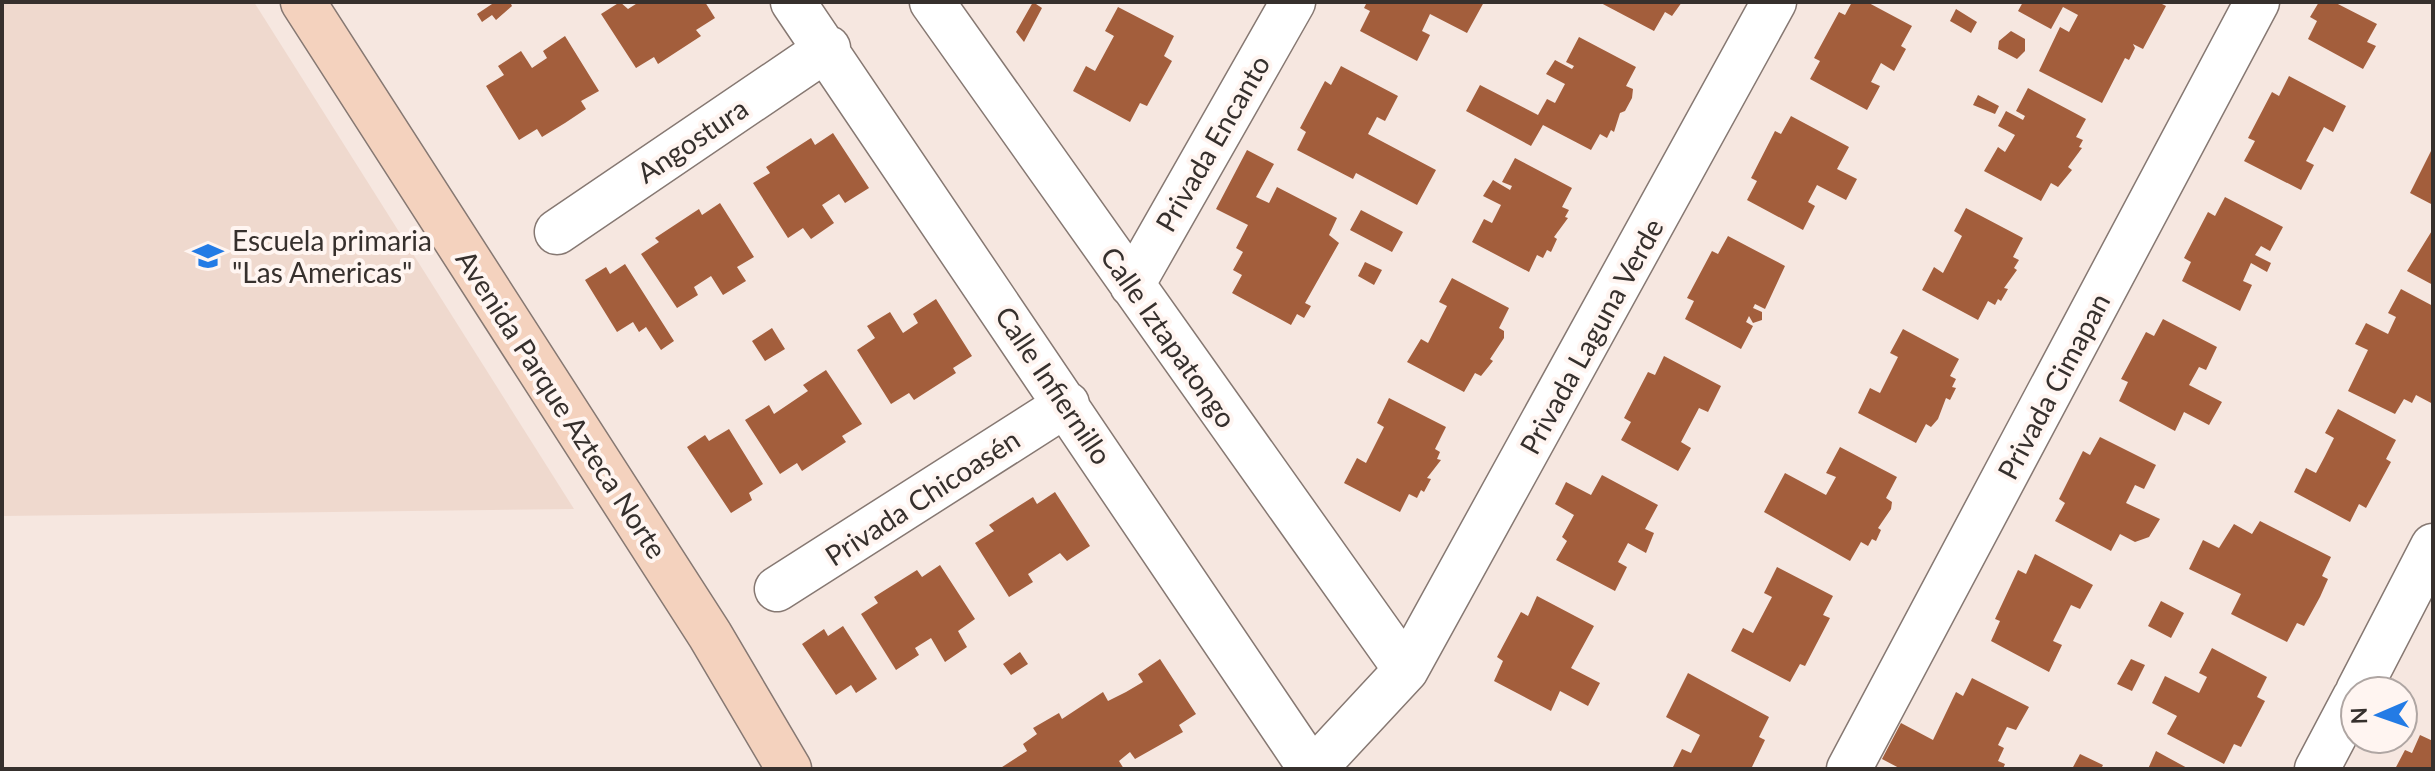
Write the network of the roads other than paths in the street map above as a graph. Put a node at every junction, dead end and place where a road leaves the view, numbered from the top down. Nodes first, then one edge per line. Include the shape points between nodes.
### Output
1 (303, 2) edge
2 (793, 2) edge
3 (932, 2) edge
4 (1293, 2) edge
5 (1774, 2) edge
6 (2257, 2) edge
7 (828, 48) junction
8 (557, 232) dead end
9 (1132, 285) junction
10 (1067, 404) junction
11 (2433, 546) edge
12 (777, 589) dead end
13 (1406, 670) junction
14 (2366, 675) edge
15 (2339, 727) edge
16 (789, 769) edge
17 (1313, 769) edge
18 (1849, 769) edge
19 (2317, 769) edge

1 - 16 street, Avenida Parque Azteca Norte via 710,635
2 - 7 street, Calle Infiernillo
3 - 9 street, Calle Iztapatongo
4 - 9 street, Privada Encanto
5 - 13 street, Privada Laguna Verde
6 - 18 street, Privada Cimapan
7 - 8 street, Angostura
7 - 10 street, Calle Infiernillo
9 - 13 street, Calle Iztapatongo
10 - 12 street, Privada Chicoasén
10 - 17 street, Calle Infiernillo
11 - 14 street
13 - 17 street, Privada Laguna Verde
15 - 19 street

